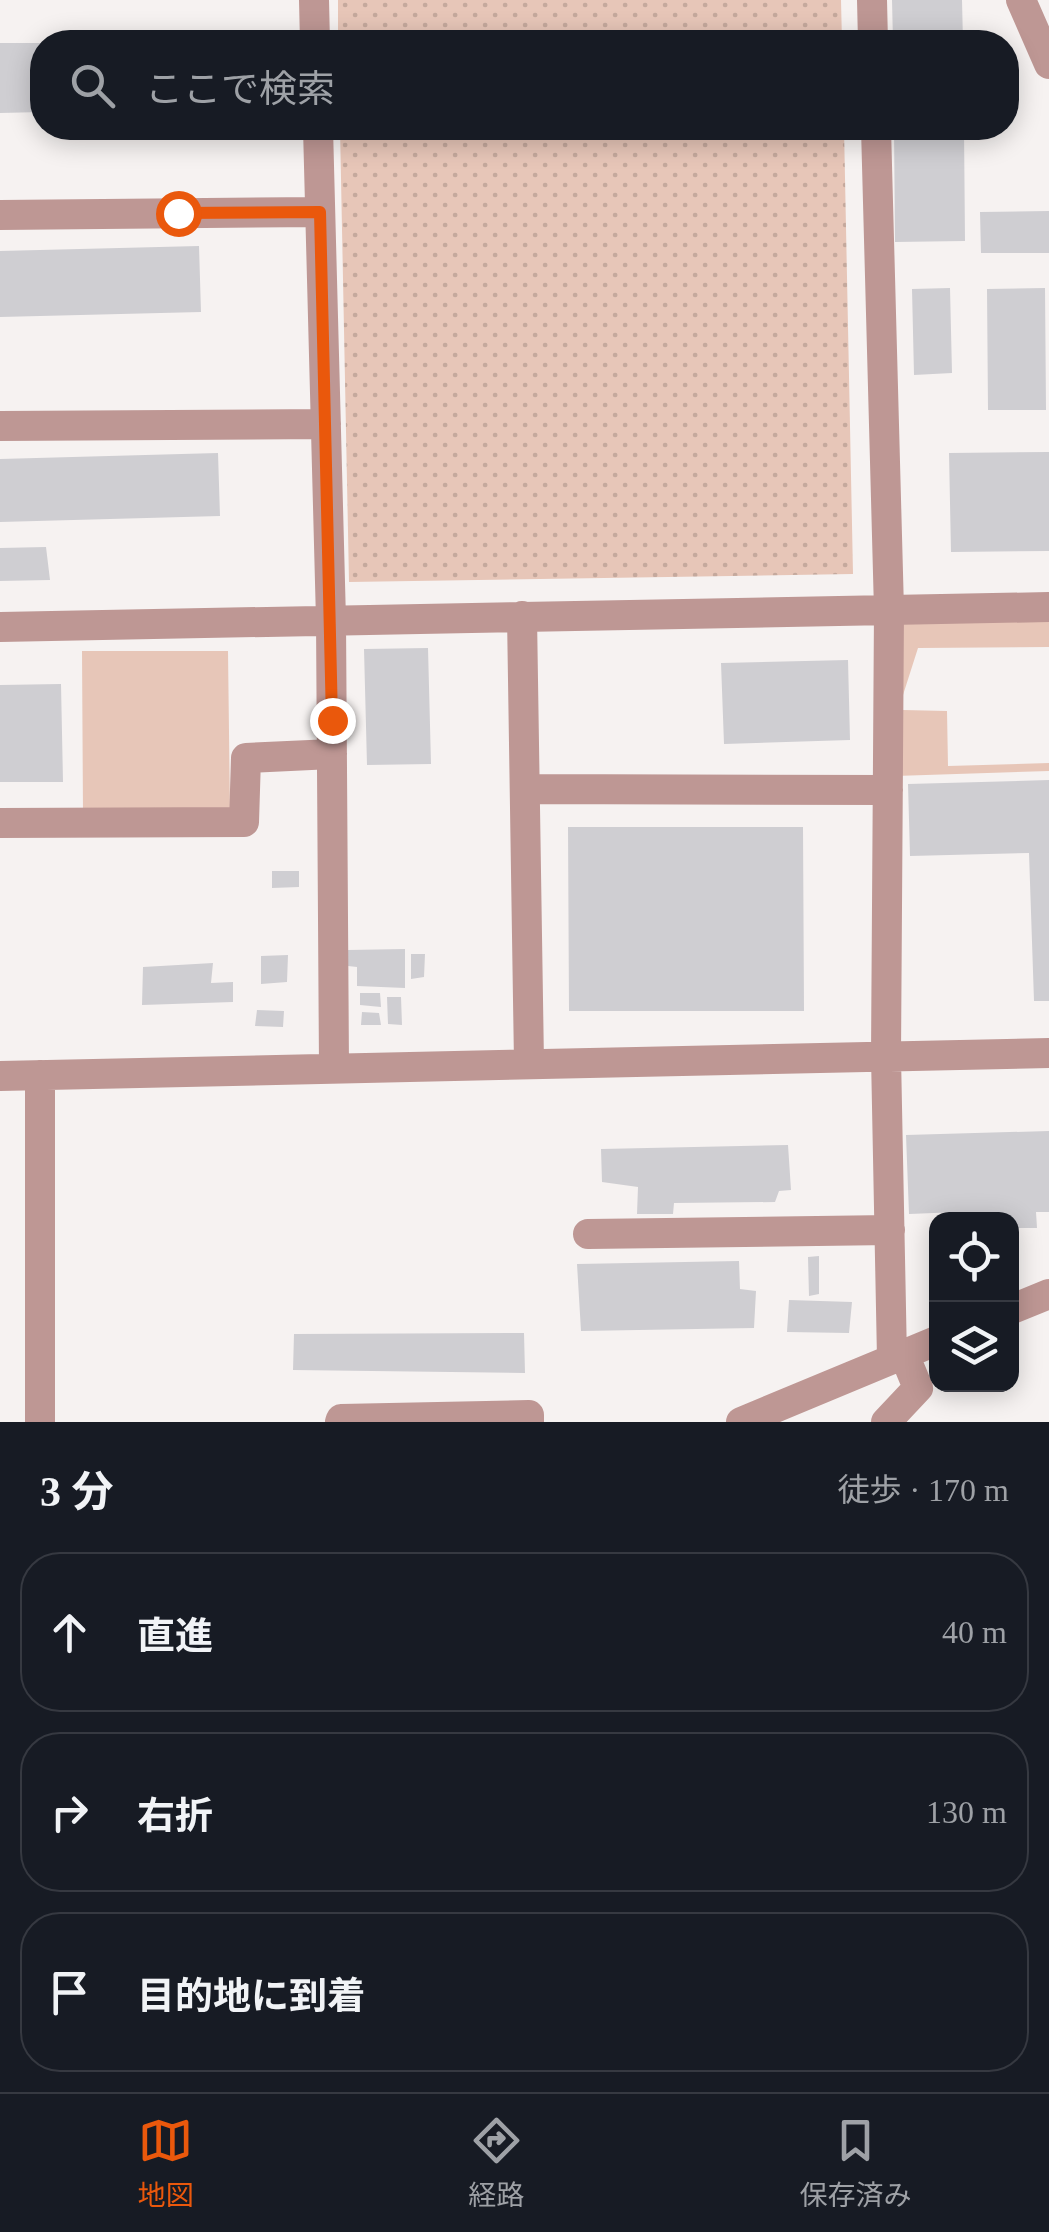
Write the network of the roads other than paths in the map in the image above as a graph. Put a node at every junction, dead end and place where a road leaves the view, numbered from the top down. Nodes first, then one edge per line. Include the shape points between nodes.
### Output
1 (314, 0) edge
2 (872, 0) edge
3 (1022, 0) edge
4 (315, 30) edge
5 (873, 30) edge
6 (1049, 64) edge
7 (318, 140) edge
8 (876, 140) edge
9 (320, 212) junction
10 (0, 214) edge
11 (326, 424) junction
12 (0, 426) edge
13 (1049, 607) edge
14 (889, 610) junction
15 (522, 616) junction
16 (331, 620) junction
17 (0, 627) edge
18 (332, 754) junction
19 (525, 790) junction
20 (888, 790) junction
21 (0, 823) edge
22 (1049, 1053) edge
23 (886, 1056) junction
24 (529, 1063) junction
25 (334, 1067) junction
26 (40, 1075) junction
27 (0, 1076) edge
28 (890, 1230) junction
29 (588, 1234) dead end
30 (1049, 1294) edge
31 (1019, 1307) edge
32 (929, 1344) edge
33 (898, 1357) junction
34 (40, 1422) edge
35 (340, 1422) edge
36 (528, 1422) edge
37 (740, 1422) edge
38 (886, 1422) edge

1 - 4 lane
2 - 5 lane
3 - 6 lane
7 - 9 lane
8 - 14 lane
9 - 10 lane
9 - 11 lane
11 - 12 lane
11 - 16 lane
13 - 14 lane
14 - 15 lane
14 - 20 lane
15 - 16 lane
15 - 19 lane
16 - 17 lane
16 - 18 lane
18 - 21 lane via 246,758 244,822
18 - 25 lane
19 - 20 lane
19 - 24 lane
20 - 23 lane
22 - 23 lane
23 - 24 lane
23 - 28 lane
24 - 25 lane
25 - 26 lane
26 - 27 lane
26 - 34 lane
28 - 29 lane
28 - 33 lane
30 - 31 lane
32 - 33 lane
33 - 37 lane
33 - 38 lane via 918,1388
35 - 36 lane via 529,1416

